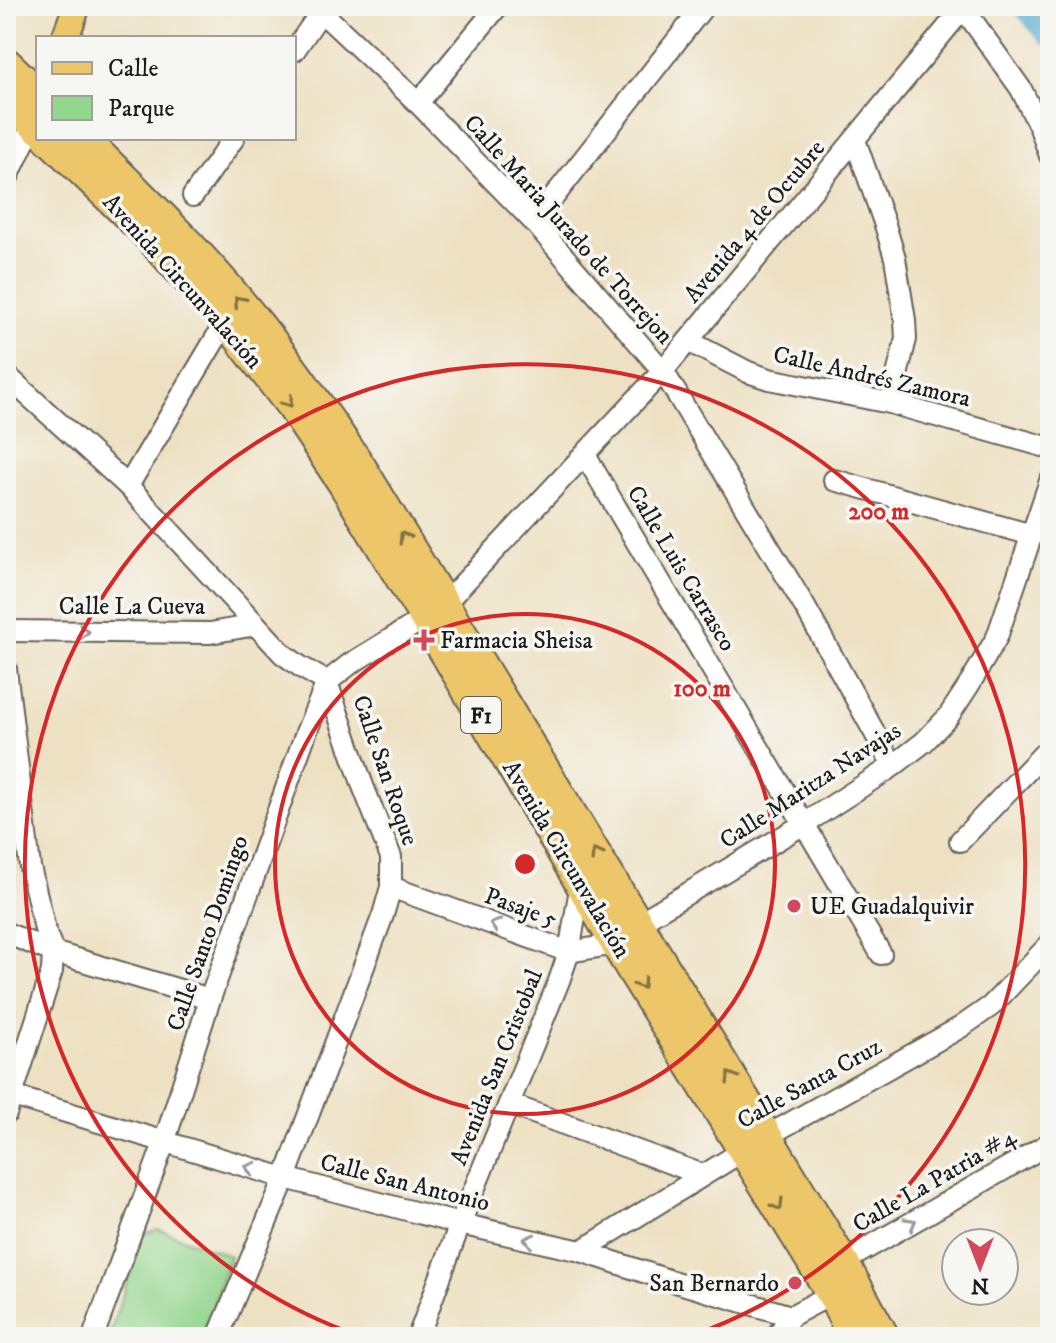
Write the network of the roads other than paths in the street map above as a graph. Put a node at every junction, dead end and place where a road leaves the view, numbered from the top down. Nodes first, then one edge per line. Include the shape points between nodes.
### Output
1 (77, 6) edge
2 (498, 6) edge
3 (704, 6) edge
4 (963, 7) edge
5 (321, 8) edge
6 (66, 36) edge
7 (296, 48) edge
8 (6, 63) edge
9 (6, 97) edge
10 (418, 103) junction
11 (36, 113) edge
12 (36, 116) edge
13 (36, 124) edge
14 (59, 140) edge
15 (85, 140) edge
16 (233, 140) edge
17 (855, 140) junction
18 (1050, 156) edge
19 (6, 181) edge
20 (193, 196) dead end
21 (534, 222) junction
22 (226, 321) junction
23 (688, 341) junction
24 (663, 371) junction
25 (6, 375) edge
26 (890, 403) junction
27 (1050, 448) edge
28 (585, 455) junction
29 (1050, 458) edge
30 (834, 480) dead end
31 (1050, 481) edge
32 (128, 486) junction
33 (1032, 535) junction
34 (435, 610) junction
35 (256, 625) junction
36 (6, 631) edge
37 (6, 669) edge
38 (327, 682) junction
39 (1050, 747) edge
40 (893, 766) junction
41 (804, 824) junction
42 (960, 841) dead end
43 (581, 883) junction
44 (391, 887) junction
45 (638, 923) junction
46 (6, 933) edge
47 (616, 944) junction
48 (1050, 944) edge
49 (53, 952) junction
50 (569, 952) junction
51 (881, 954) dead end
52 (210, 999) junction
53 (8, 1102) edge
54 (509, 1104) junction
55 (756, 1142) junction
56 (164, 1143) junction
57 (1050, 1143) edge
58 (703, 1175) junction
59 (285, 1178) junction
60 (460, 1224) junction
61 (581, 1251) junction
62 (843, 1262) junction
63 (832, 1294) junction
64 (791, 1316) junction
65 (93, 1337) edge
66 (218, 1337) edge
67 (418, 1337) edge
68 (776, 1337) edge
69 (853, 1337) edge
70 (884, 1337) edge

1 - 6 main road
2 - 10 street
3 - 21 street
4 - 17 street, Avenida 4 de Octubre
4 - 18 street via 1021,89
5 - 7 street
5 - 10 street, Calle Maria Jurado de Torrejon
8 - 11 highway, Avenida Circunvalación / F1
9 - 12 highway, Avenida Circunvalación / F1
10 - 21 street, Calle Maria Jurado de Torrejon
13 - 19 street
14 - 22 highway, Avenida Circunvalación / F1
34 -> 15 highway, Avenida Circunvalación / F1 via 313,397 253,317
16 - 20 street
17 - 23 street, Avenida 4 de Octubre
17 - 26 street via 895,258 905,320 906,339
21 - 24 street, Calle Maria Jurado de Torrejon
22 - 32 street
22 -> 34 highway, Avenida Circunvalación / F1
23 - 24 street, Avenida 4 de Octubre
23 - 26 street, Calle Andrés Zamora via 769,379
24 - 28 street, Avenida 4 de Octubre
24 - 40 street, Calle Maria Jurado de Torrejon
25 - 32 street, Calle San Roque
26 - 27 street, Calle Andrés Zamora
27 - 29 street
28 - 34 street, Avenida 4 de Octubre
28 - 41 street, Calle Luis Carrasco
30 - 33 street
31 - 33 street, Calle Maritza Navajas
32 - 35 street, Calle San Roque
33 - 40 street, Calle Maritza Navajas via 997,637 969,685 948,717
34 - 38 street
34 - 43 highway, Avenida Circunvalación / F1
45 -> 34 highway, Avenida Circunvalación / F1
36 -> 35 street, Calle La Cueva via 210,633
35 - 38 street, Calle San Roque via 283,654
37 - 49 street via 30,867
38 - 44 street, Calle San Roque via 391,857
38 - 52 street, Calle Santo Domingo
39 - 42 street
40 - 41 street, Calle Maritza Navajas
41 - 45 street, Calle Maritza Navajas
41 - 51 street, Calle Luis Carrasco
43 - 47 highway, Avenida Circunvalación / F1
43 - 50 street, Pasaje 5
50 -> 44 street, Pasaje 5
44 - 59 street, Calle San Roque
55 -> 45 highway, Avenida Circunvalación / F1
46 - 49 street
47 - 50 street, Avenida San Cristobal
47 -> 55 highway, Avenida Circunvalación / F1
48 - 55 street, Calle Santa Cruz via 991,1006 961,1027
49 - 52 street
49 - 53 street via 52,971
50 - 54 street, Avenida San Cristobal
52 - 56 street, Calle Santo Domingo
53 - 56 street, Calle San Antonio
54 - 58 street
54 - 60 street, Avenida San Cristobal
55 - 58 street, Calle Santa Cruz
55 - 62 highway, Avenida Circunvalación / F1
55 -> 63 highway, Avenida Circunvalación / F1
59 -> 56 street, Calle San Antonio
56 - 65 street, Calle Santo Domingo
62 -> 57 street, Calle La Patria #4
58 - 61 street, Calle Santa Cruz
59 - 60 street, Calle San Antonio
59 - 66 street, Calle San Roque
61 -> 60 street, Calle San Antonio
60 - 67 street, Avenida San Cristobal
61 - 64 street, Calle San Antonio
62 - 70 highway, Avenida Circunvalación / F1
63 - 64 street
63 - 69 highway, Avenida Circunvalación / F1
64 - 68 street

